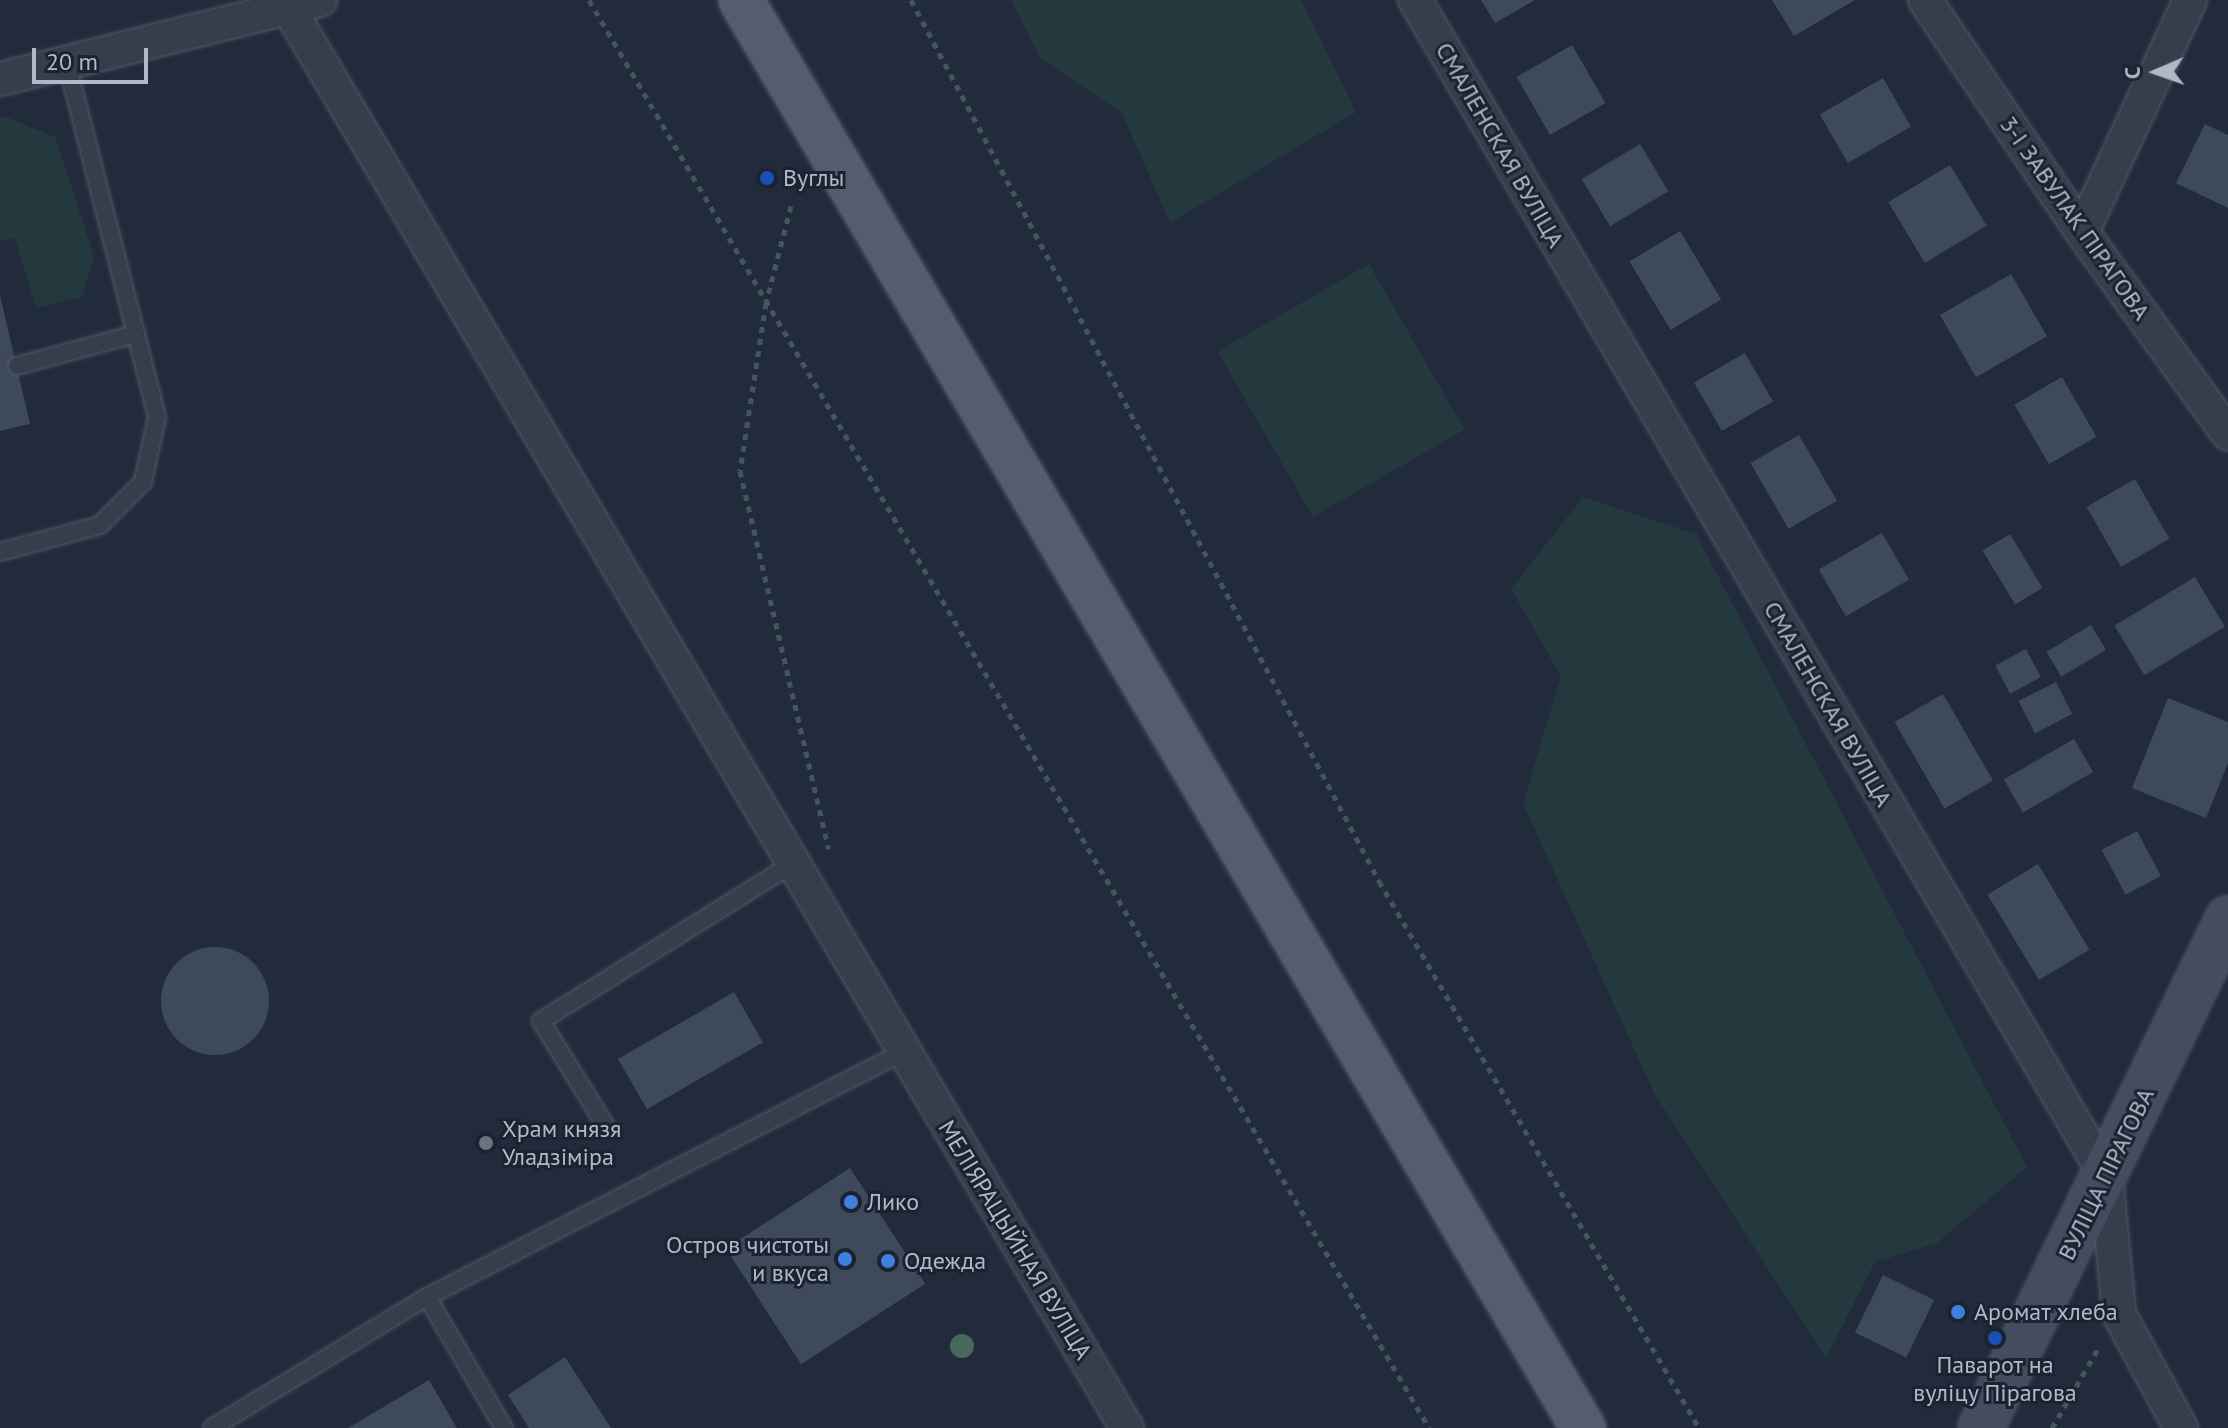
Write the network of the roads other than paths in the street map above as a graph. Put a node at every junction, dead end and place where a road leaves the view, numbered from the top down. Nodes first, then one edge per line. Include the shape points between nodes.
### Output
1 (320, 0) edge
2 (741, 0) edge
3 (1415, 0) edge
4 (1925, 0) edge
5 (2190, 0) edge
6 (286, 4) edge
7 (67, 64) junction
8 (0, 79) edge
9 (2082, 232) junction
10 (136, 334) junction
11 (17, 366) dead end
12 (2228, 434) edge
13 (0, 552) edge
14 (792, 864) junction
15 (2228, 919) edge
16 (903, 1052) junction
17 (607, 1128) dead end
18 (2106, 1176) junction
19 (427, 1297) junction
20 (212, 1428) edge
21 (504, 1428) edge
22 (1127, 1428) edge
23 (1583, 1428) edge
24 (1981, 1428) edge
25 (2181, 1428) edge

1 - 6 street
2 - 23 main road
3 - 18 street, СМАЛЕНСКАЯ ВУЛІЦА
4 - 9 street, 3-І ЗАВУЛАК ПІРАГОВА
5 - 9 street
6 - 7 street
6 - 14 street, МЕЛІЯРАЦЫЙНАЯ ВУЛІЦА
7 - 8 street
7 - 10 lane
9 - 12 street, 3-І ЗАВУЛАК ПІРАГОВА
10 - 11 lane
10 - 13 lane via 157,417 143,482 100,525
14 - 16 street, МЕЛІЯРАЦЫЙНАЯ ВУЛІЦА
14 - 17 lane via 541,1021
15 - 18 main road, ВУЛІЦА ПІРАГОВА
16 - 19 lane
16 - 22 street, МЕЛІЯРАЦЫЙНАЯ ВУЛІЦА
18 - 24 main road, ВУЛІЦА ПІРАГОВА
18 - 25 street, СМАЛЕНСКАЯ ВУЛІЦА via 2119,1314
19 - 20 lane
19 - 21 lane

